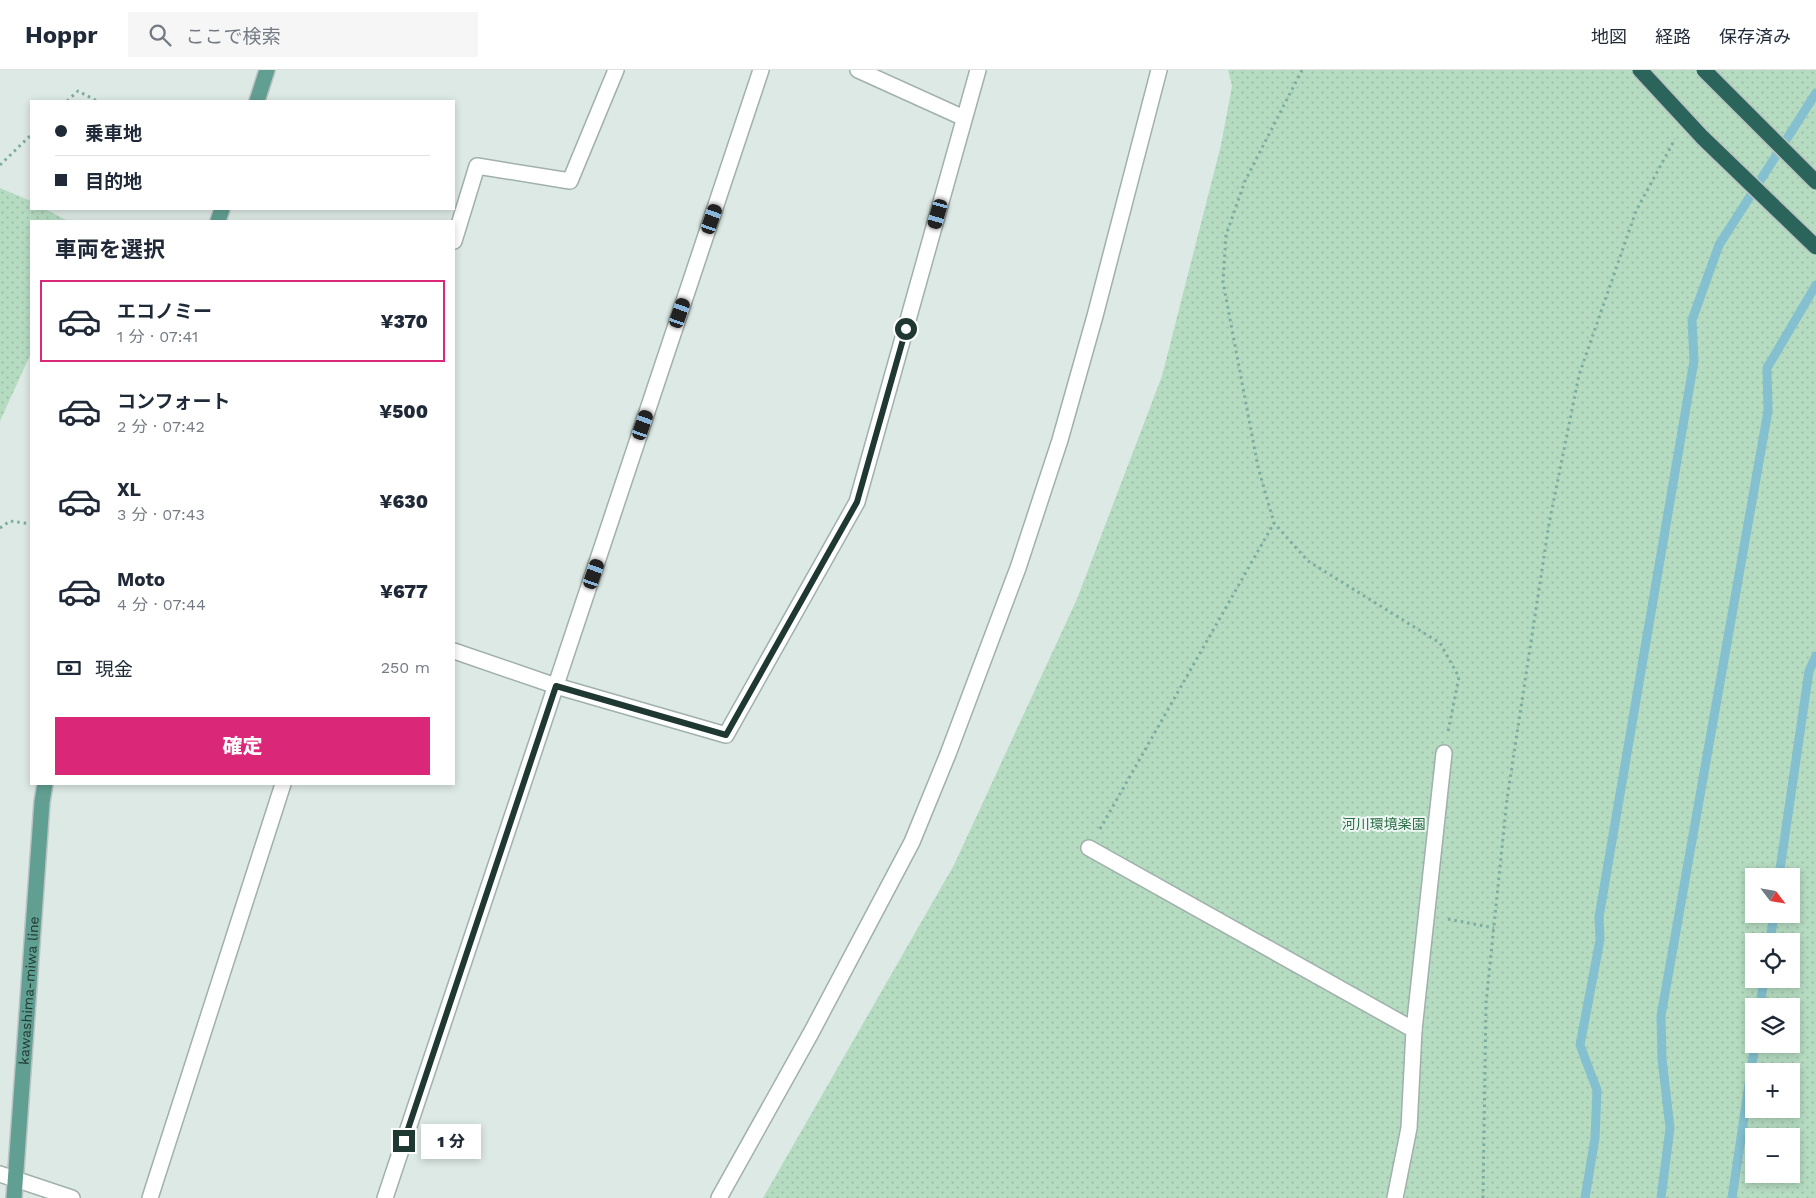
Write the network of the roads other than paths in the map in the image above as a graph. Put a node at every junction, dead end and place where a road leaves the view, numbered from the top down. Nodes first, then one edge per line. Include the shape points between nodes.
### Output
1 (267, 70) edge
2 (616, 70) edge
3 (761, 70) edge
4 (858, 70) edge
5 (978, 70) edge
6 (1159, 70) edge
7 (1640, 70) edge
8 (1704, 70) edge
9 (257, 100) edge
10 (964, 118) junction
11 (1816, 182) edge
12 (455, 238) edge
13 (1816, 246) edge
14 (455, 651) edge
15 (556, 686) junction
16 (1444, 753) road end
17 (45, 785) edge
18 (284, 785) edge
19 (1089, 848) road end
20 (1414, 1030) junction
21 (0, 1174) edge
22 (16, 1179) junction
23 (14, 1198) edge
24 (72, 1198) edge
25 (150, 1198) edge
26 (386, 1198) edge
27 (719, 1198) edge
28 (1395, 1198) edge

1 - 9 main road
2 - 12 street via 570,181 477,166
3 - 15 street
4 - 10 street
5 - 10 street
6 - 27 street via 1060,440 1018,568 948,754 912,842
7 - 13 highway, bridge via 1702,137
8 - 11 highway, bridge
10 - 15 street via 857,502 726,735
14 - 15 street
15 - 26 street
16 - 20 street
17 - 22 main road, kawashima-miwa line
18 - 25 street
19 - 20 street
20 - 28 street via 1409,1128
21 - 22 street
22 - 23 main road, kawashima-miwa line
22 - 24 street

